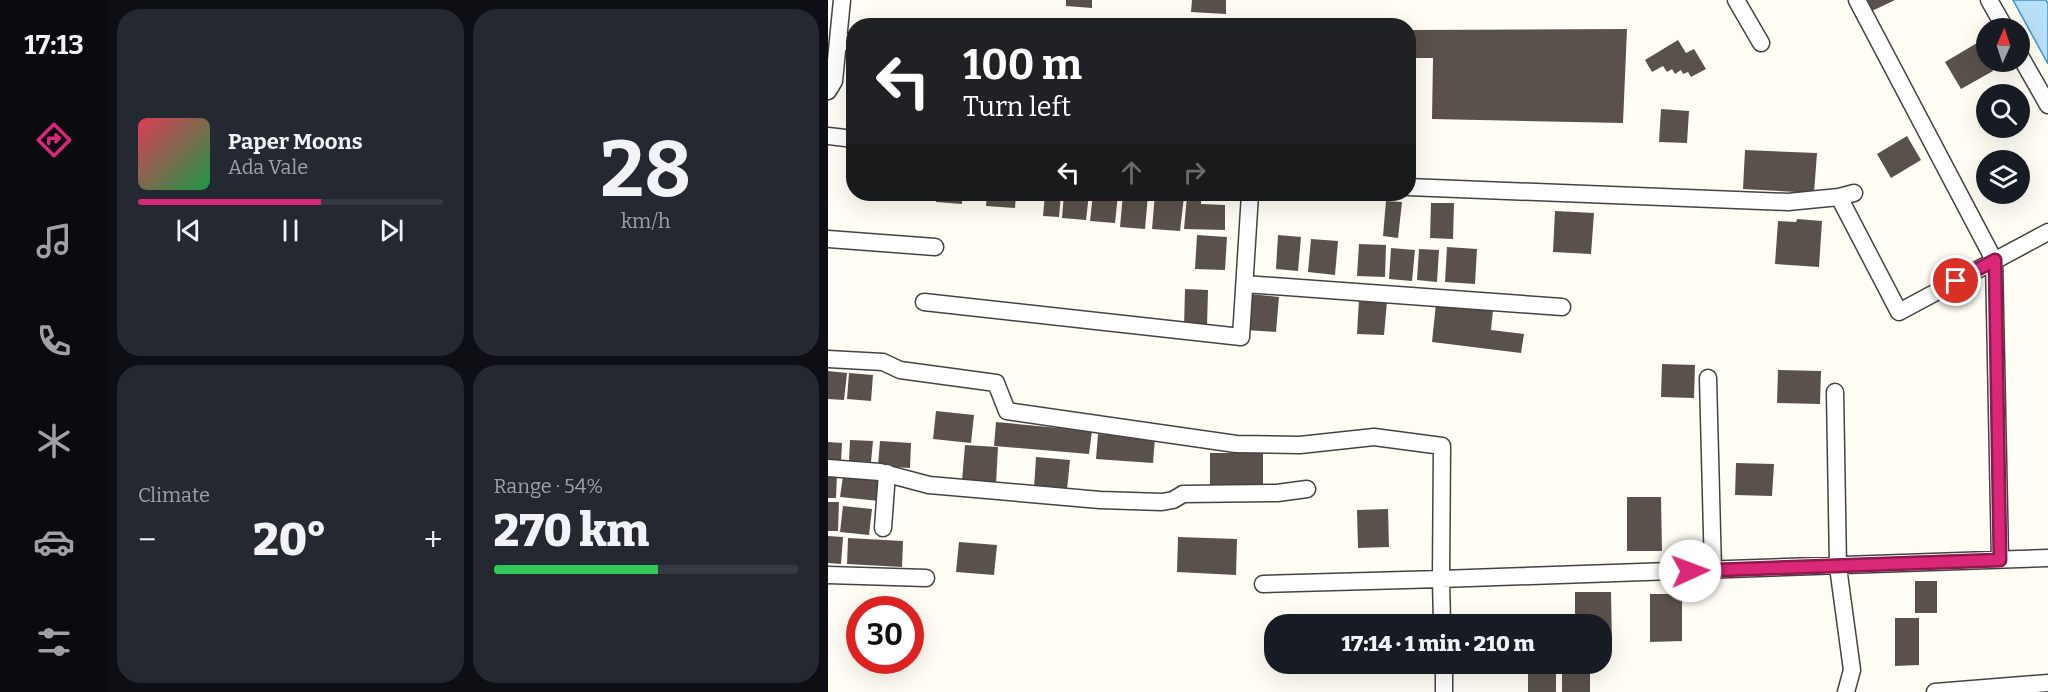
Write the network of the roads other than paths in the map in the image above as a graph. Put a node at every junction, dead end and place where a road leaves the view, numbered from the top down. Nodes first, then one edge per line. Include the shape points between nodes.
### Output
1 (842, 0) edge
2 (1736, 0) edge
3 (1857, 0) edge
4 (1989, 0) edge
5 (1999, 18) edge
6 (846, 42) edge
7 (1761, 44) dead end
8 (2029, 72) edge
9 (828, 91) edge
10 (2048, 105) edge
11 (828, 136) edge
12 (846, 138) edge
13 (1416, 187) edge
14 (1250, 201) edge
15 (2048, 232) edge
16 (828, 239) edge
17 (935, 247) dead end
18 (1995, 260) junction
19 (1245, 284) junction
20 (924, 302) dead end
21 (1562, 307) dead end
22 (828, 359) edge
23 (1708, 378) dead end
24 (1835, 392) dead end
25 (828, 468) edge
26 (887, 474) junction
27 (1307, 489) dead end
28 (883, 528) dead end
29 (2048, 558) edge
30 (2000, 560) junction
31 (1838, 567) junction
32 (1713, 571) junction
33 (828, 575) edge
34 (926, 578) dead end
35 (1441, 579) junction
36 (1263, 584) dead end
37 (1443, 614) edge
38 (1444, 674) edge
39 (2048, 683) edge
40 (1444, 692) edge
41 (1846, 692) edge
42 (1935, 692) edge

1 - 6 street
2 - 7 street
3 - 18 street
4 - 5 street
6 - 9 street
8 - 10 street
11 - 12 street
13 - 18 street via 1788,202 1846,195 1899,312
14 - 19 street
15 - 18 street
16 - 17 street
18 - 30 street
19 - 20 street via 1242,337
19 - 21 street
22 - 35 street via 883,362 900,370 996,383 1007,411 1236,444 1300,445 1374,437 1442,446
23 - 32 street
24 - 31 street
25 - 26 street
26 - 27 street via 929,485 1100,500 1162,502 1183,494
26 - 28 street
29 - 30 street
30 - 31 street
31 - 32 street
31 - 41 street via 1852,670
32 - 35 street
33 - 34 street
35 - 36 street
35 - 37 street
38 - 40 street
39 - 42 street

